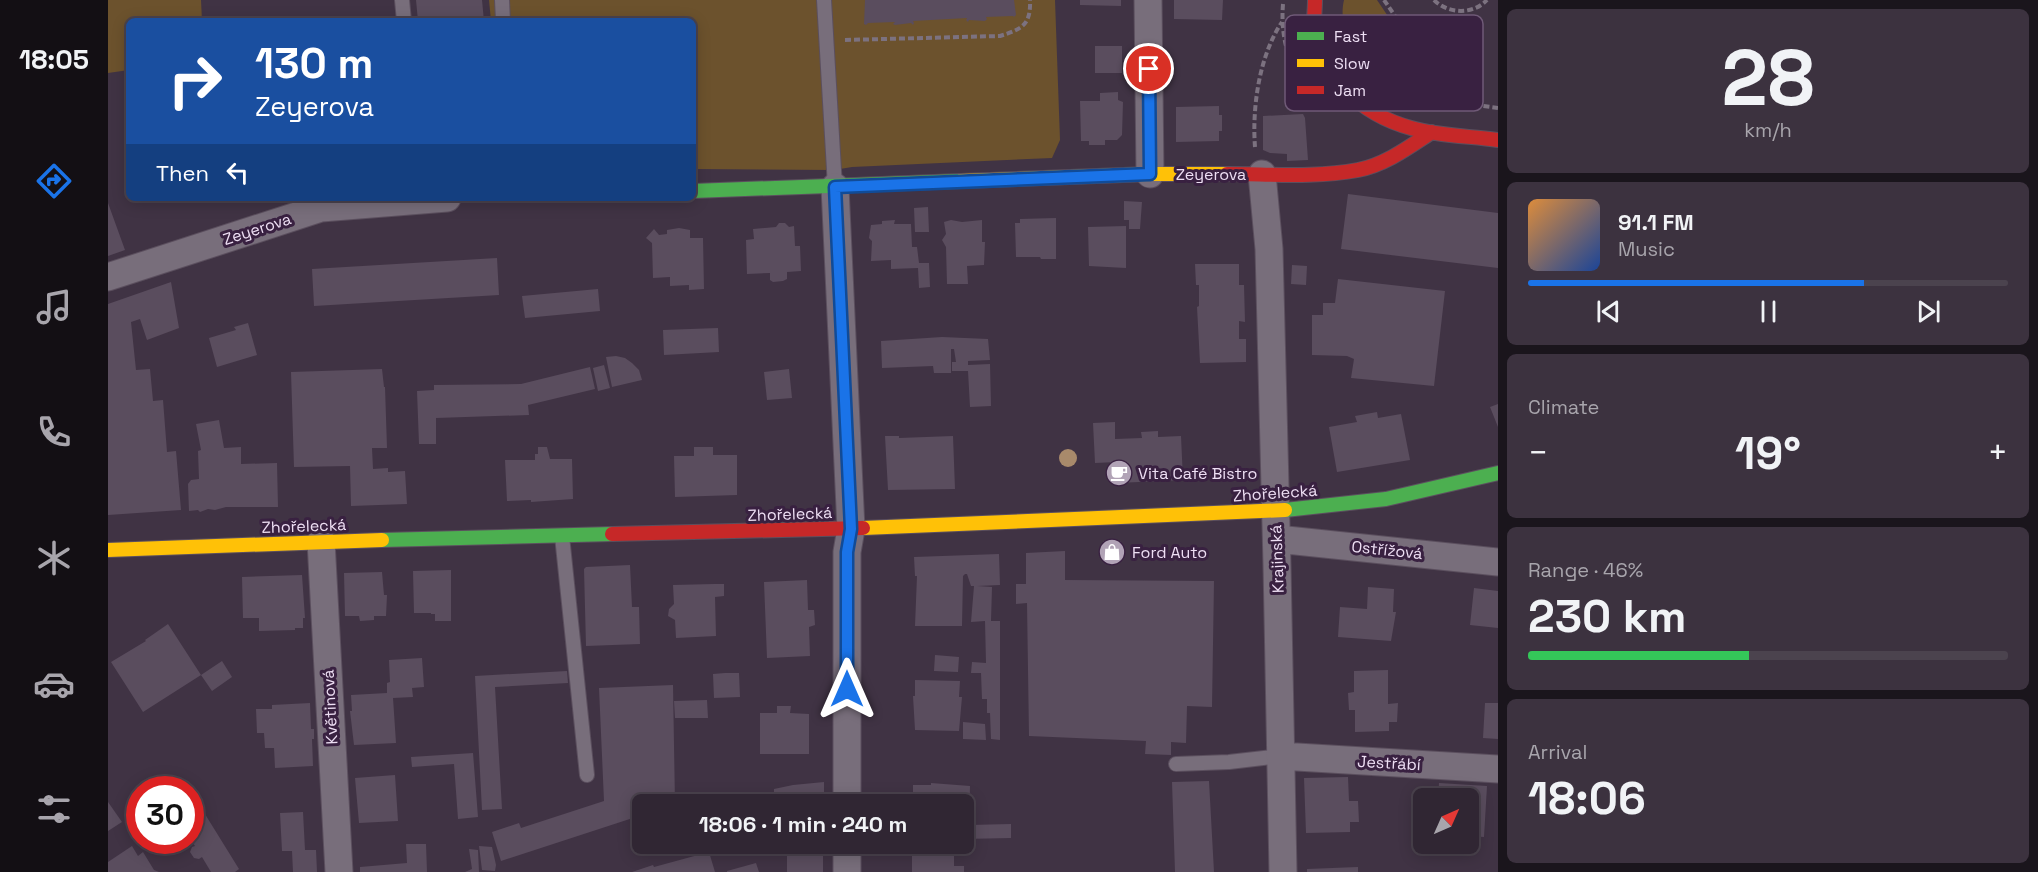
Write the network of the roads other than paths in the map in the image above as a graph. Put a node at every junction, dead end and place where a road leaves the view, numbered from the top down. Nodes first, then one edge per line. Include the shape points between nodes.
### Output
1 (402, 0) edge
2 (502, 0) edge
3 (824, 0) edge
4 (1148, 0) edge
5 (1315, 0) edge
6 (1314, 15) edge
7 (404, 18) edge
8 (503, 18) edge
9 (1373, 111) edge
10 (1432, 132) junction
11 (1498, 140) edge
12 (1150, 174) junction
13 (1262, 174) junction
14 (835, 187) junction
15 (696, 191) edge
16 (389, 201) edge
17 (108, 277) edge
18 (1498, 473) edge
19 (1275, 511) junction
20 (851, 529) junction
21 (562, 536) junction
22 (1277, 539) junction
23 (321, 541) junction
24 (110, 551) edge
25 (1498, 562) edge
26 (1280, 756) junction
27 (1176, 764) dead end
28 (1498, 769) edge
29 (587, 775) dead end
30 (847, 794) edge
31 (847, 854) edge
32 (339, 872) edge
33 (847, 872) edge
34 (1283, 872) edge

1 - 7 lane
2 - 8 lane
3 - 14 lane
4 - 12 street
5 - 6 main road
9 - 10 main road via 1390,121
10 - 11 main road
10 - 13 main road, Zeyerova via 1397,155 1359,170
12 - 13 main road, Zeyerova
12 - 14 main road, Zeyerova
13 - 19 street, Krajinská via 1269,249
14 - 15 main road, Zeyerova
14 - 20 street
16 - 17 street, Zeyerova via 321,208
18 - 19 main road, Zhořelecká via 1386,499
19 - 20 main road, Zhořelecká
19 - 22 street, Krajinská
20 - 21 main road, Zhořelecká
20 - 30 street via 847,552
21 - 23 main road, Zhořelecká
21 - 29 lane
22 - 25 street, Ostřížová
22 - 26 street, Krajinská
23 - 24 main road, Zhořelecká
23 - 32 street, Květinová
26 - 27 lane
26 - 28 street, Jestřábí
26 - 34 street, Krajinská
31 - 33 street

